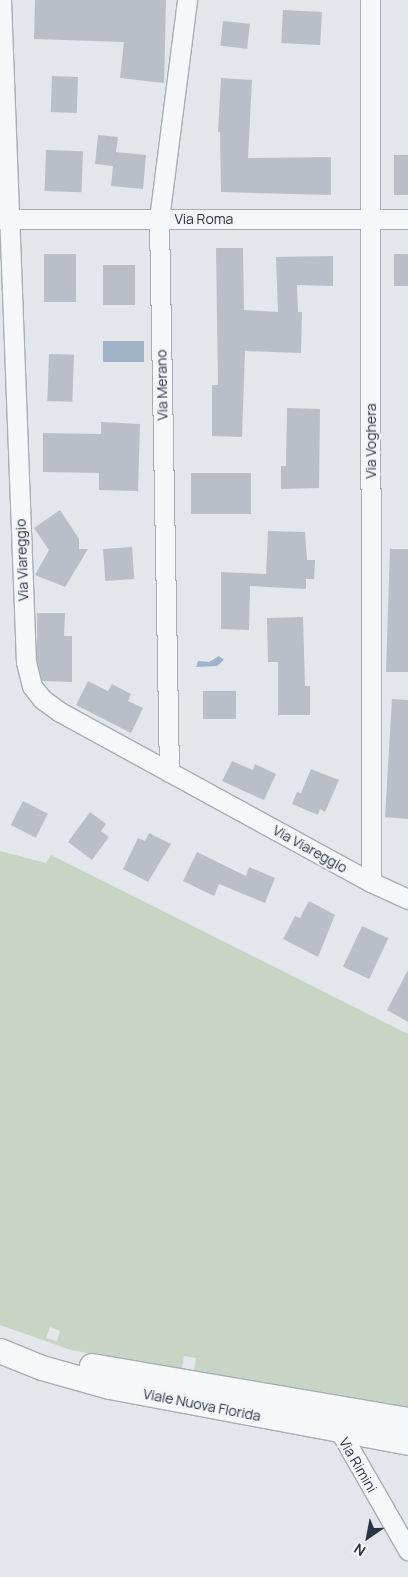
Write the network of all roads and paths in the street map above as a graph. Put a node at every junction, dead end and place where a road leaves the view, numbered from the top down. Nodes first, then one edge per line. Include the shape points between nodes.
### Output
1 (1, 0) edge
2 (187, 0) edge
3 (370, 0) edge
4 (4, 219) edge
5 (159, 219) junction
6 (372, 219) junction
7 (408, 219) edge
8 (168, 772) junction
9 (371, 882) junction
10 (408, 899) edge
11 (0, 1335) edge
12 (0, 1350) edge
13 (326, 1404) junction
14 (408, 1420) edge
15 (338, 1430) junction
16 (408, 1443) edge
17 (408, 1550) edge

1 - 4 street, Via Viareggio
2 - 5 street, Via Merano
3 - 6 street, Via Voghera
4 - 5 street, Via Roma
4 - 8 street, Via Viareggio via 26,662 30,681 38,695 51,706
5 - 6 street, Via Roma
5 - 8 street, Via Merano
6 - 7 street, Via Roma
6 - 9 street, Via Voghera
8 - 9 street, Via Viareggio
9 - 10 street, Via Viareggio
11 - 13 street, Viale Nuova Florida via 35,1350 100,1368
12 - 15 street, Viale Nuova Florida via 42,1368 110,1387
13 - 14 street, Viale Nuova Florida
13 - 15 street, Via Rimini
15 - 16 street, Viale Nuova Florida
15 - 17 street, Via Rimini

